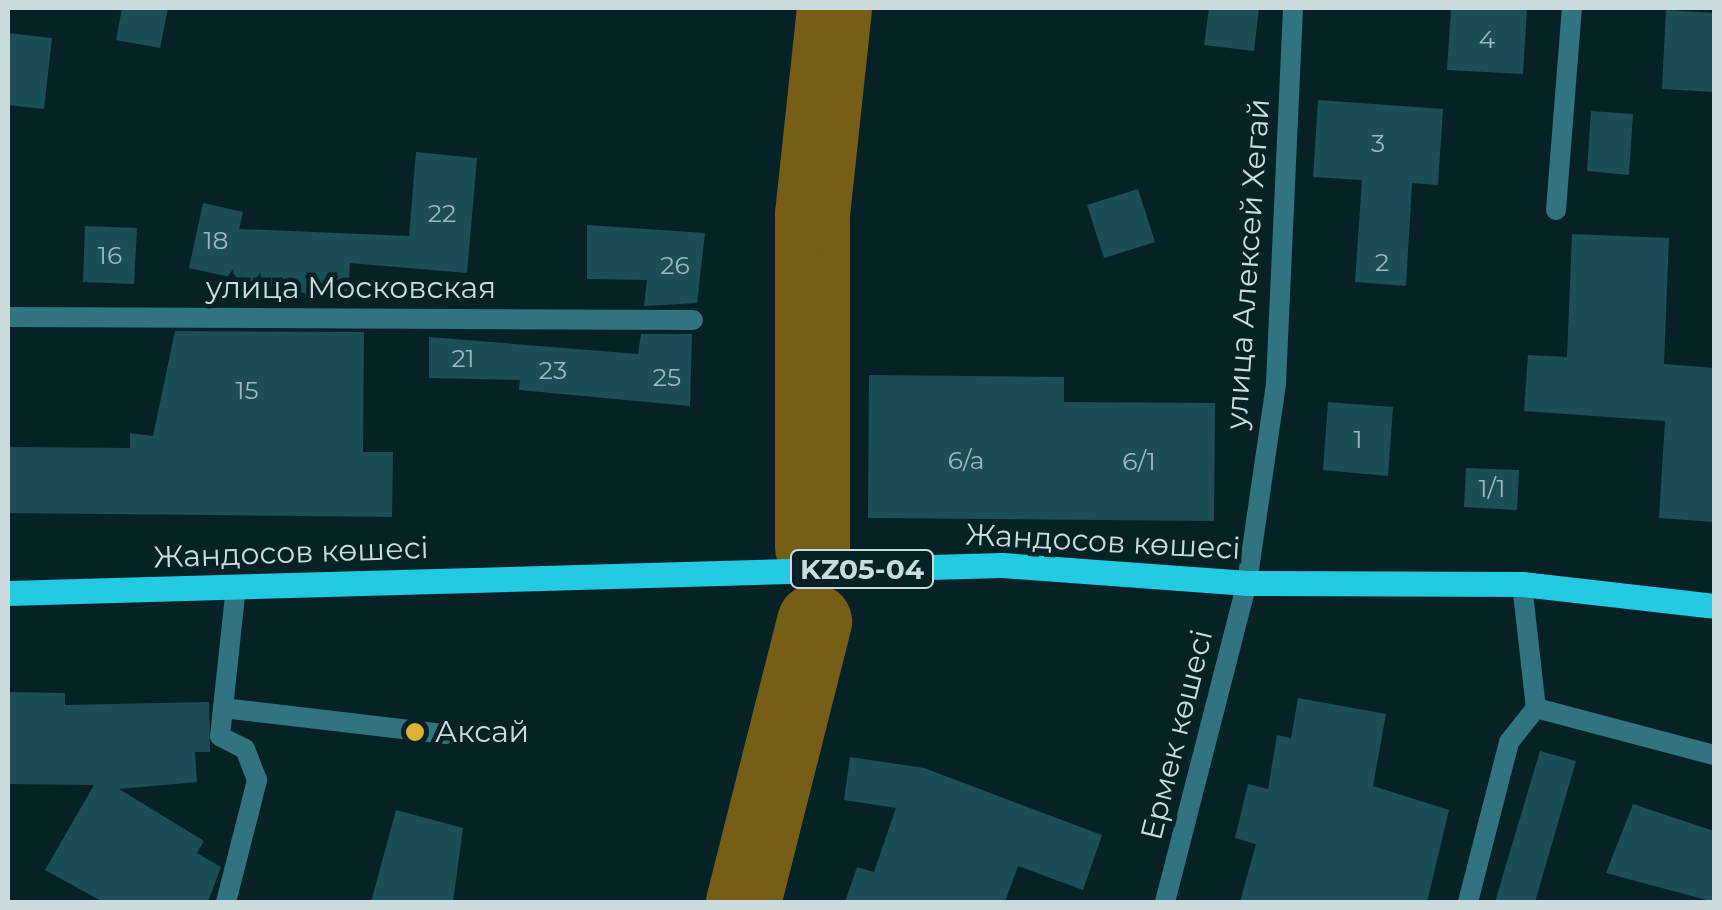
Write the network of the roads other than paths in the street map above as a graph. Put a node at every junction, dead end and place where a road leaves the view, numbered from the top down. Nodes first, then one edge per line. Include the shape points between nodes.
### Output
1 (1293, 8) edge
2 (1572, 8) edge
3 (1556, 210) dead end
4 (8, 318) edge
5 (693, 320) dead end
6 (1247, 583) junction
7 (1522, 584) junction
8 (236, 587) junction
9 (8, 592) edge
10 (1714, 606) edge
11 (223, 708) junction
12 (1536, 708) junction
13 (445, 734) dead end
14 (1714, 755) edge
15 (226, 902) edge
16 (1164, 902) edge
17 (1468, 902) edge

1 - 6 street, улица Алексей Хегай via 1276,383
2 - 3 street
4 - 5 street, улица Московская
6 - 7 main road, Жандосов көшесі / KZ05-04
6 - 8 main road, Жандосов көшесі / KZ05-04 via 1002,565
6 - 16 street, Ермек көшесі
7 - 10 main road, Жандосов көшесі / KZ05-04
7 - 12 street
8 - 9 main road, Жандосов көшесі / KZ05-04
8 - 11 street
11 - 13 street
11 - 15 street via 220,736 244,749 257,780
12 - 14 street
12 - 17 street via 1509,742

